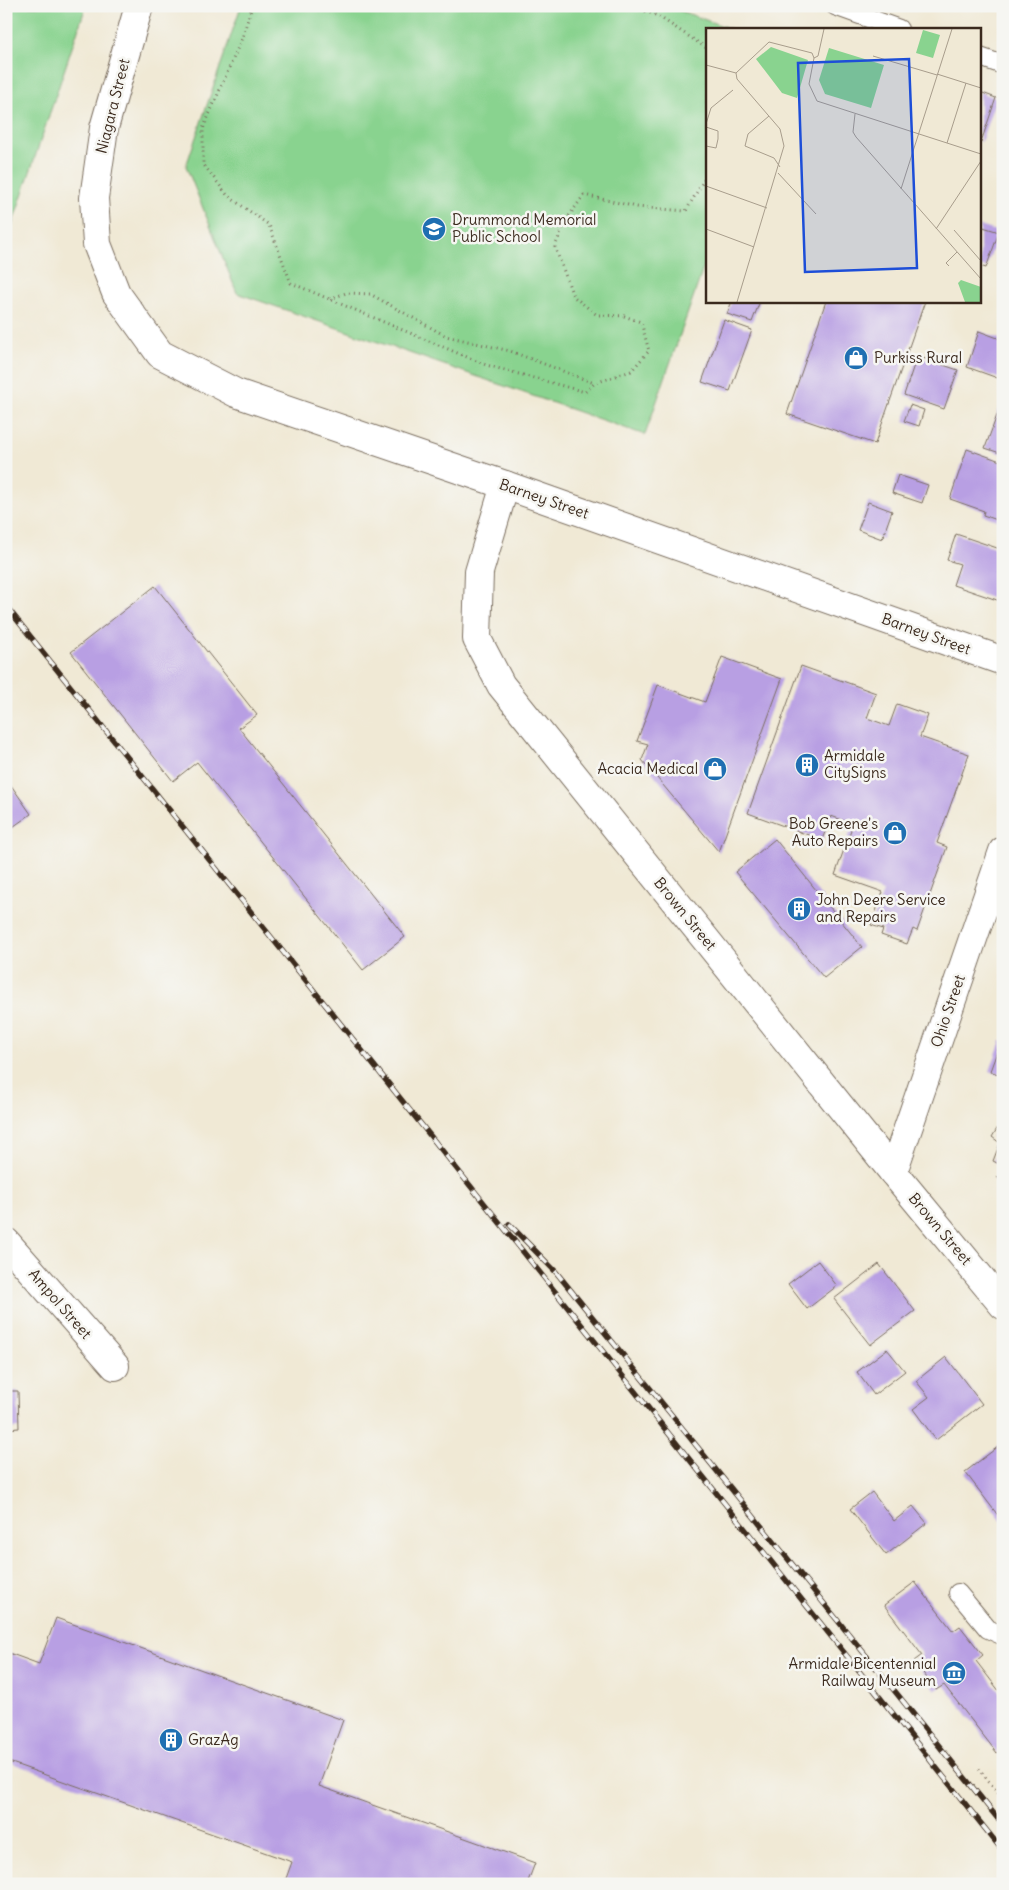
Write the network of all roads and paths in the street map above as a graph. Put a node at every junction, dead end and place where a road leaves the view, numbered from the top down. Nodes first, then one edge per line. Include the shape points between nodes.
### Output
1 (139, 6) edge
2 (252, 6) edge
3 (631, 6) edge
4 (834, 6) edge
5 (896, 28) edge
6 (706, 48) edge
7 (982, 58) edge
8 (1003, 65) edge
9 (706, 176) edge
10 (116, 293) joint
11 (330, 299) junction
12 (595, 383) junction
13 (505, 485) junction
14 (1003, 661) edge
15 (1003, 851) edge
16 (893, 1172) junction
17 (6, 1242) edge
18 (1003, 1305) edge
19 (115, 1366) dead end
20 (958, 1593) dead end
21 (999, 1634) dead end
22 (979, 1769) dead end
23 (1003, 1799) edge

1 - 10 street, Niagara Street via 104,128 94,198 97,244
2 - 11 path via 242,38 203,129 203,164 228,196 269,225 292,283
3 - 6 path via 658,16
4 - 5 lane
7 - 8 lane
9 - 12 path via 686,211 637,207 584,195 564,223 555,247 573,296 598,315 624,316 641,322 649,351 631,372
10 - 13 street, Barney Street via 160,354 236,394
11 - 12 path via 346,293 370,294 446,336 510,351
11 - 12 path via 486,365 585,392
13 - 14 street, Barney Street
13 - 16 street, Brown Street via 479,572 477,639 501,685
15 - 16 street, Ohio Street
16 - 18 street, Brown Street
17 - 19 street, Ampol Street
20 - 21 lane via 988,1629
22 - 23 path

